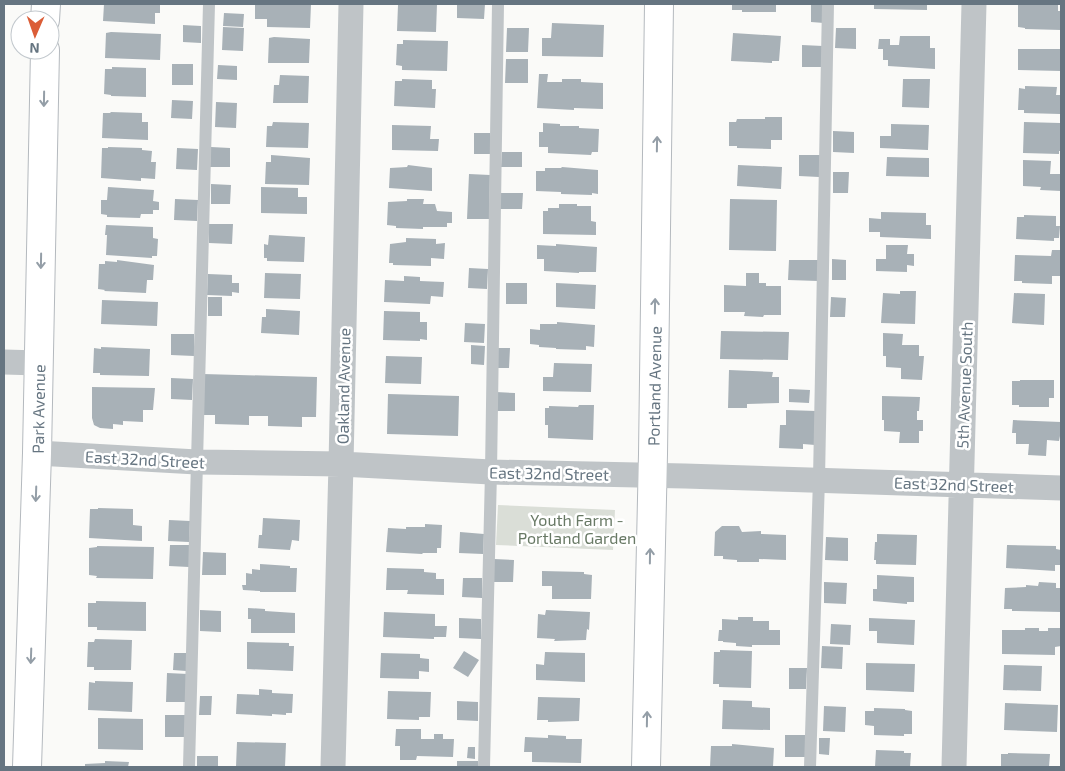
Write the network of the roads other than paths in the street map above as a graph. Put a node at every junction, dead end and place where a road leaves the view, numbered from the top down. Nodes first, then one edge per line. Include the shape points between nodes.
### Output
1 (209, 4) edge
2 (351, 4) edge
3 (498, 4) edge
4 (659, 4) edge
5 (828, 4) edge
6 (974, 4) edge
7 (45, 60) edge
8 (4, 362) edge
9 (39, 363) junction
10 (37, 453) junction
11 (197, 462) junction
12 (342, 464) junction
13 (491, 472) junction
14 (652, 475) junction
15 (818, 479) junction
16 (961, 485) junction
17 (1061, 488) edge
18 (27, 767) edge
19 (188, 767) edge
20 (333, 767) edge
21 (484, 767) edge
22 (646, 767) edge
23 (810, 767) edge
24 (954, 767) edge

1 - 11 lane
2 - 12 street, Oakland Avenue
3 - 13 lane
14 -> 4 street, Portland Avenue
5 - 15 lane
6 - 16 street, 5th Avenue South
7 -> 9 street, Park Avenue
8 - 9 street
9 - 10 street, Park Avenue
10 - 11 street, East 32nd Street
10 -> 18 street, Park Avenue
11 - 12 street, East 32nd Street
11 - 19 lane
12 - 13 street, East 32nd Street
12 - 20 street, Oakland Avenue
13 - 14 street, East 32nd Street
13 - 21 lane
14 - 15 street, East 32nd Street
22 -> 14 street, Portland Avenue
15 - 16 street, East 32nd Street
15 - 23 lane
16 - 17 street, East 32nd Street
16 - 24 street, 5th Avenue South

